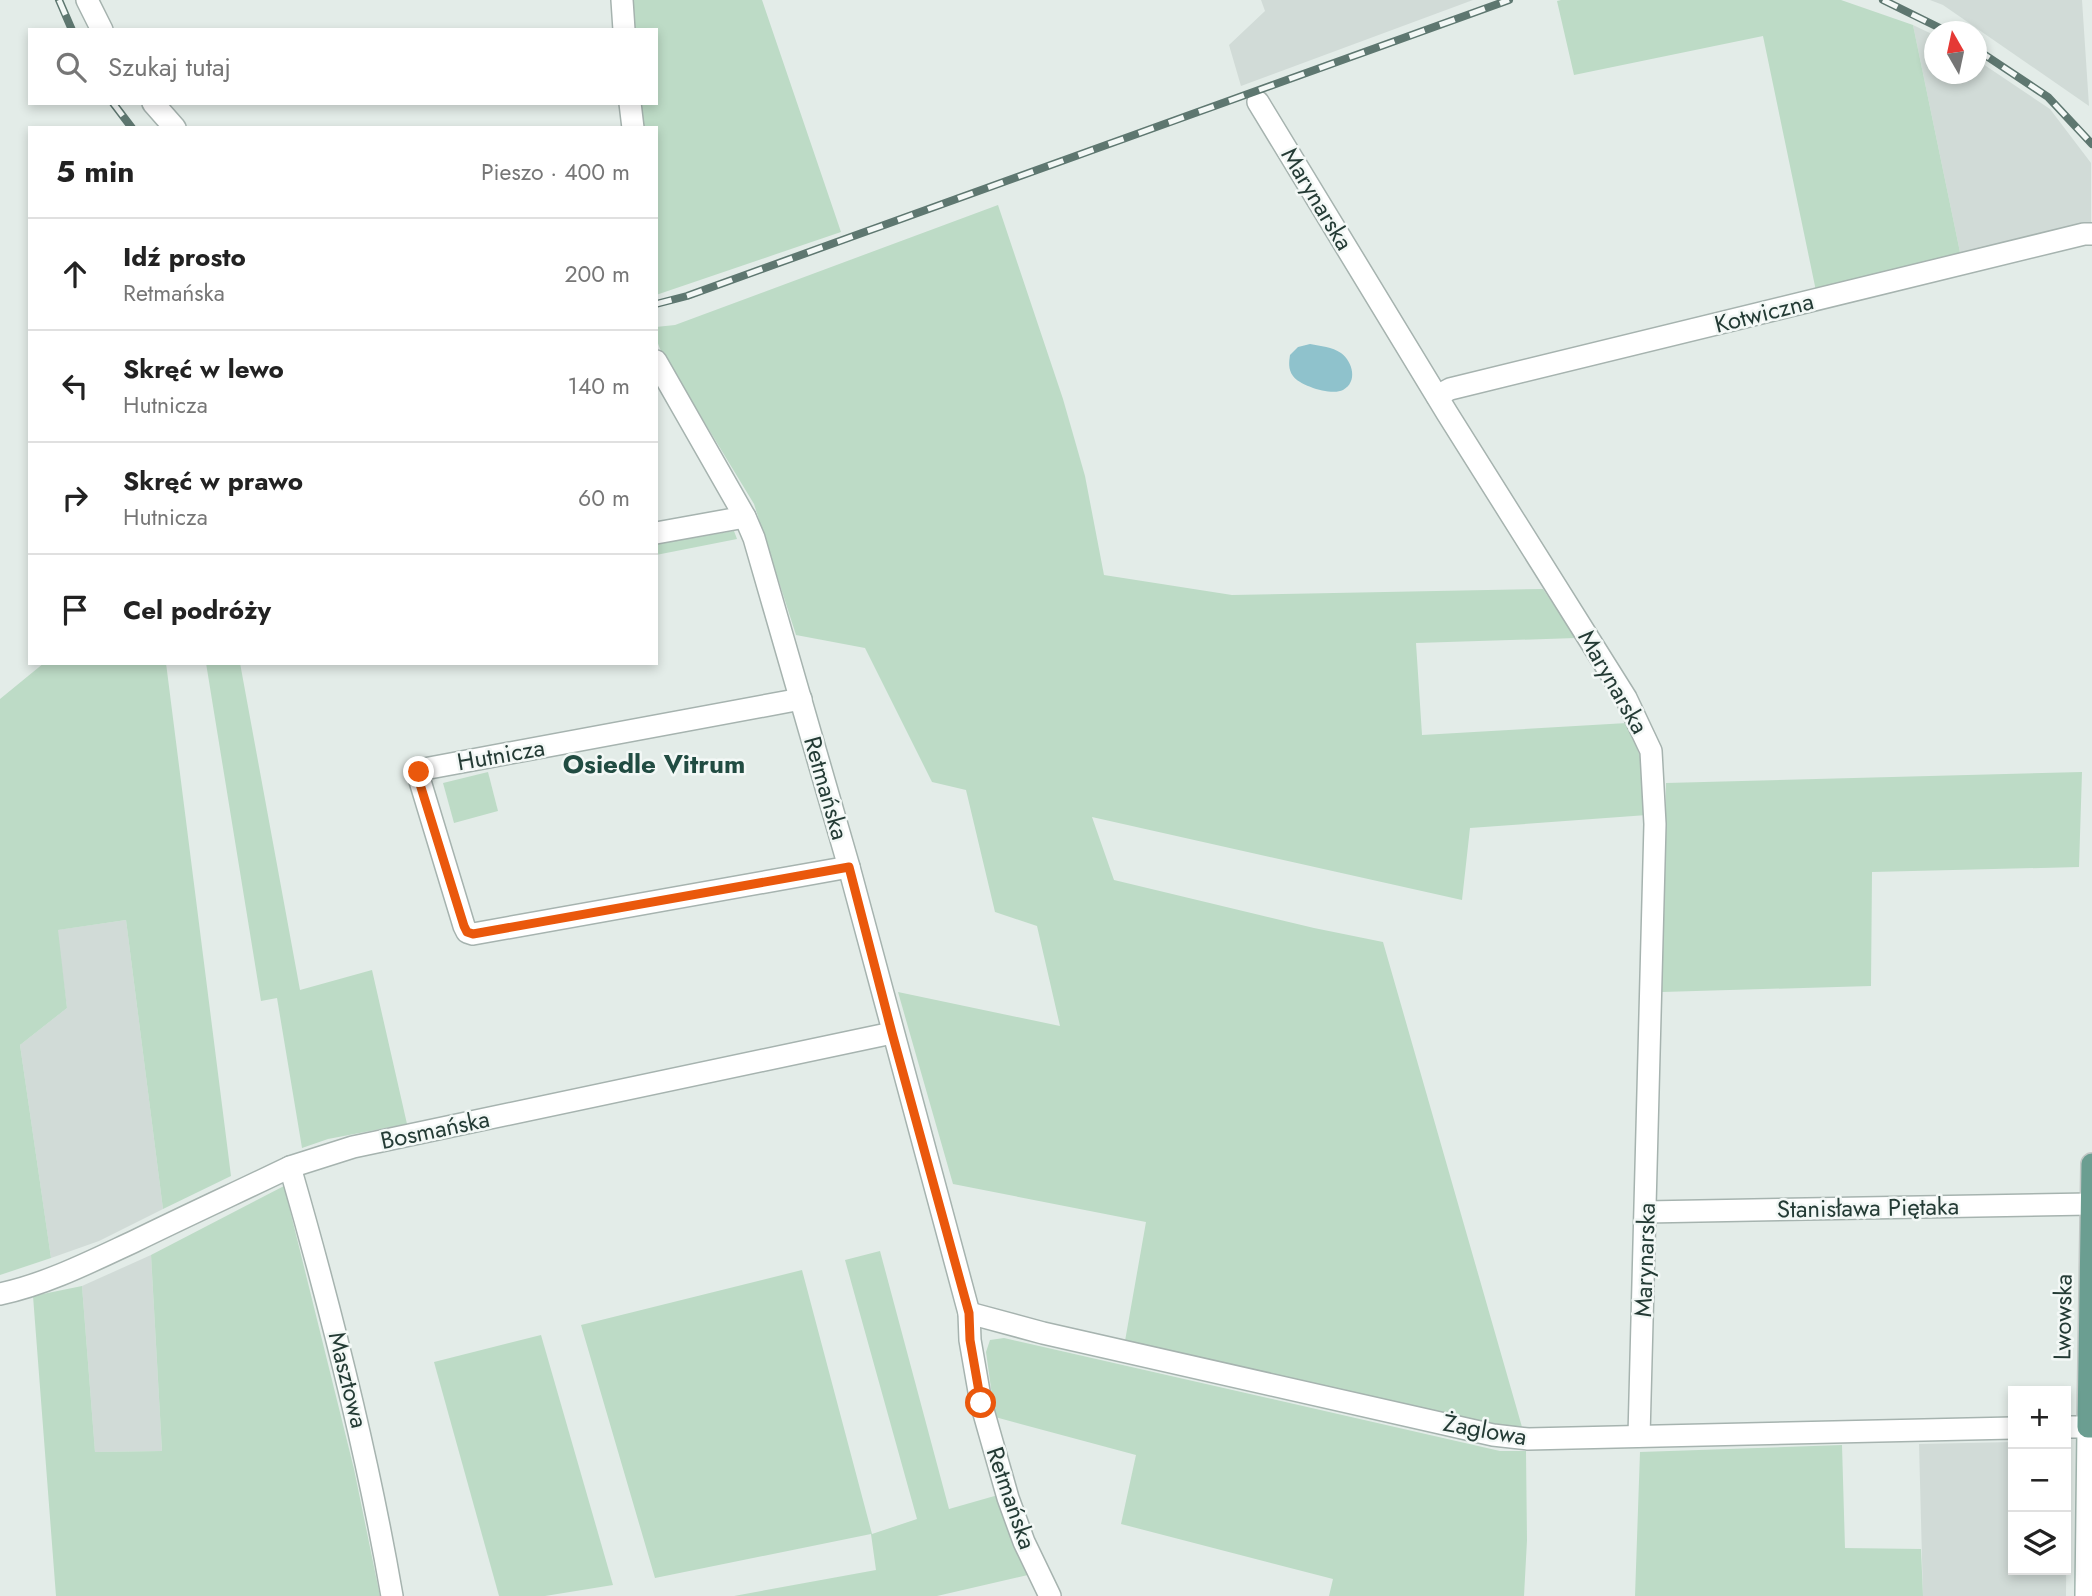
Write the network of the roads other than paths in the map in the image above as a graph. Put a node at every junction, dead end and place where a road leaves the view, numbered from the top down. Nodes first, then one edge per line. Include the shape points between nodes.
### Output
1 (87, 0) edge
2 (622, 0) edge
3 (101, 28) edge
4 (624, 28) edge
5 (1258, 102) dead end
6 (155, 105) edge
7 (631, 105) edge
8 (173, 126) edge
9 (632, 126) edge
10 (2092, 234) edge
11 (658, 365) edge
12 (1437, 396) junction
13 (745, 517) junction
14 (658, 533) edge
15 (801, 699) junction
16 (849, 867) junction
17 (892, 1033) junction
18 (2092, 1164) edge
19 (290, 1167) junction
20 (2090, 1204) junction
21 (1646, 1212) junction
22 (0, 1294) edge
23 (969, 1313) junction
24 (2071, 1427) edge
25 (2090, 1427) edge
26 (2008, 1428) edge
27 (1639, 1436) junction
28 (393, 1596) edge
29 (1050, 1596) edge
30 (2086, 1596) edge

1 - 3 street
2 - 4 street
5 - 12 street, Marynarska
6 - 8 street
7 - 9 street
10 - 12 street, Kotwiczna via 1450,389
11 - 13 street, Retmańska
12 - 21 street, Marynarska via 1626,698 1651,751 1655,824
13 - 14 street
13 - 15 street, Retmańska
15 - 16 street, Retmańska
15 - 16 street, Hutnicza via 424,769 419,781 464,926 473,934
16 - 17 street, Retmańska
17 - 19 street, Bosmańska via 353,1147
17 - 23 street, Retmańska
18 - 20 main road, Lwowska
19 - 22 street, Bosmańska via 108,1254
19 - 28 street, Masztowa via 348,1378
20 - 21 street, Stanisława Piętaka
20 - 25 main road, Lwowska
21 - 27 street, Marynarska
23 - 27 street, Żaglowa via 1493,1435 1528,1439
23 - 29 street, Retmańska via 984,1415 1024,1542
24 - 25 street
25 - 30 street, Lwowska
26 - 27 street, Żaglowa

